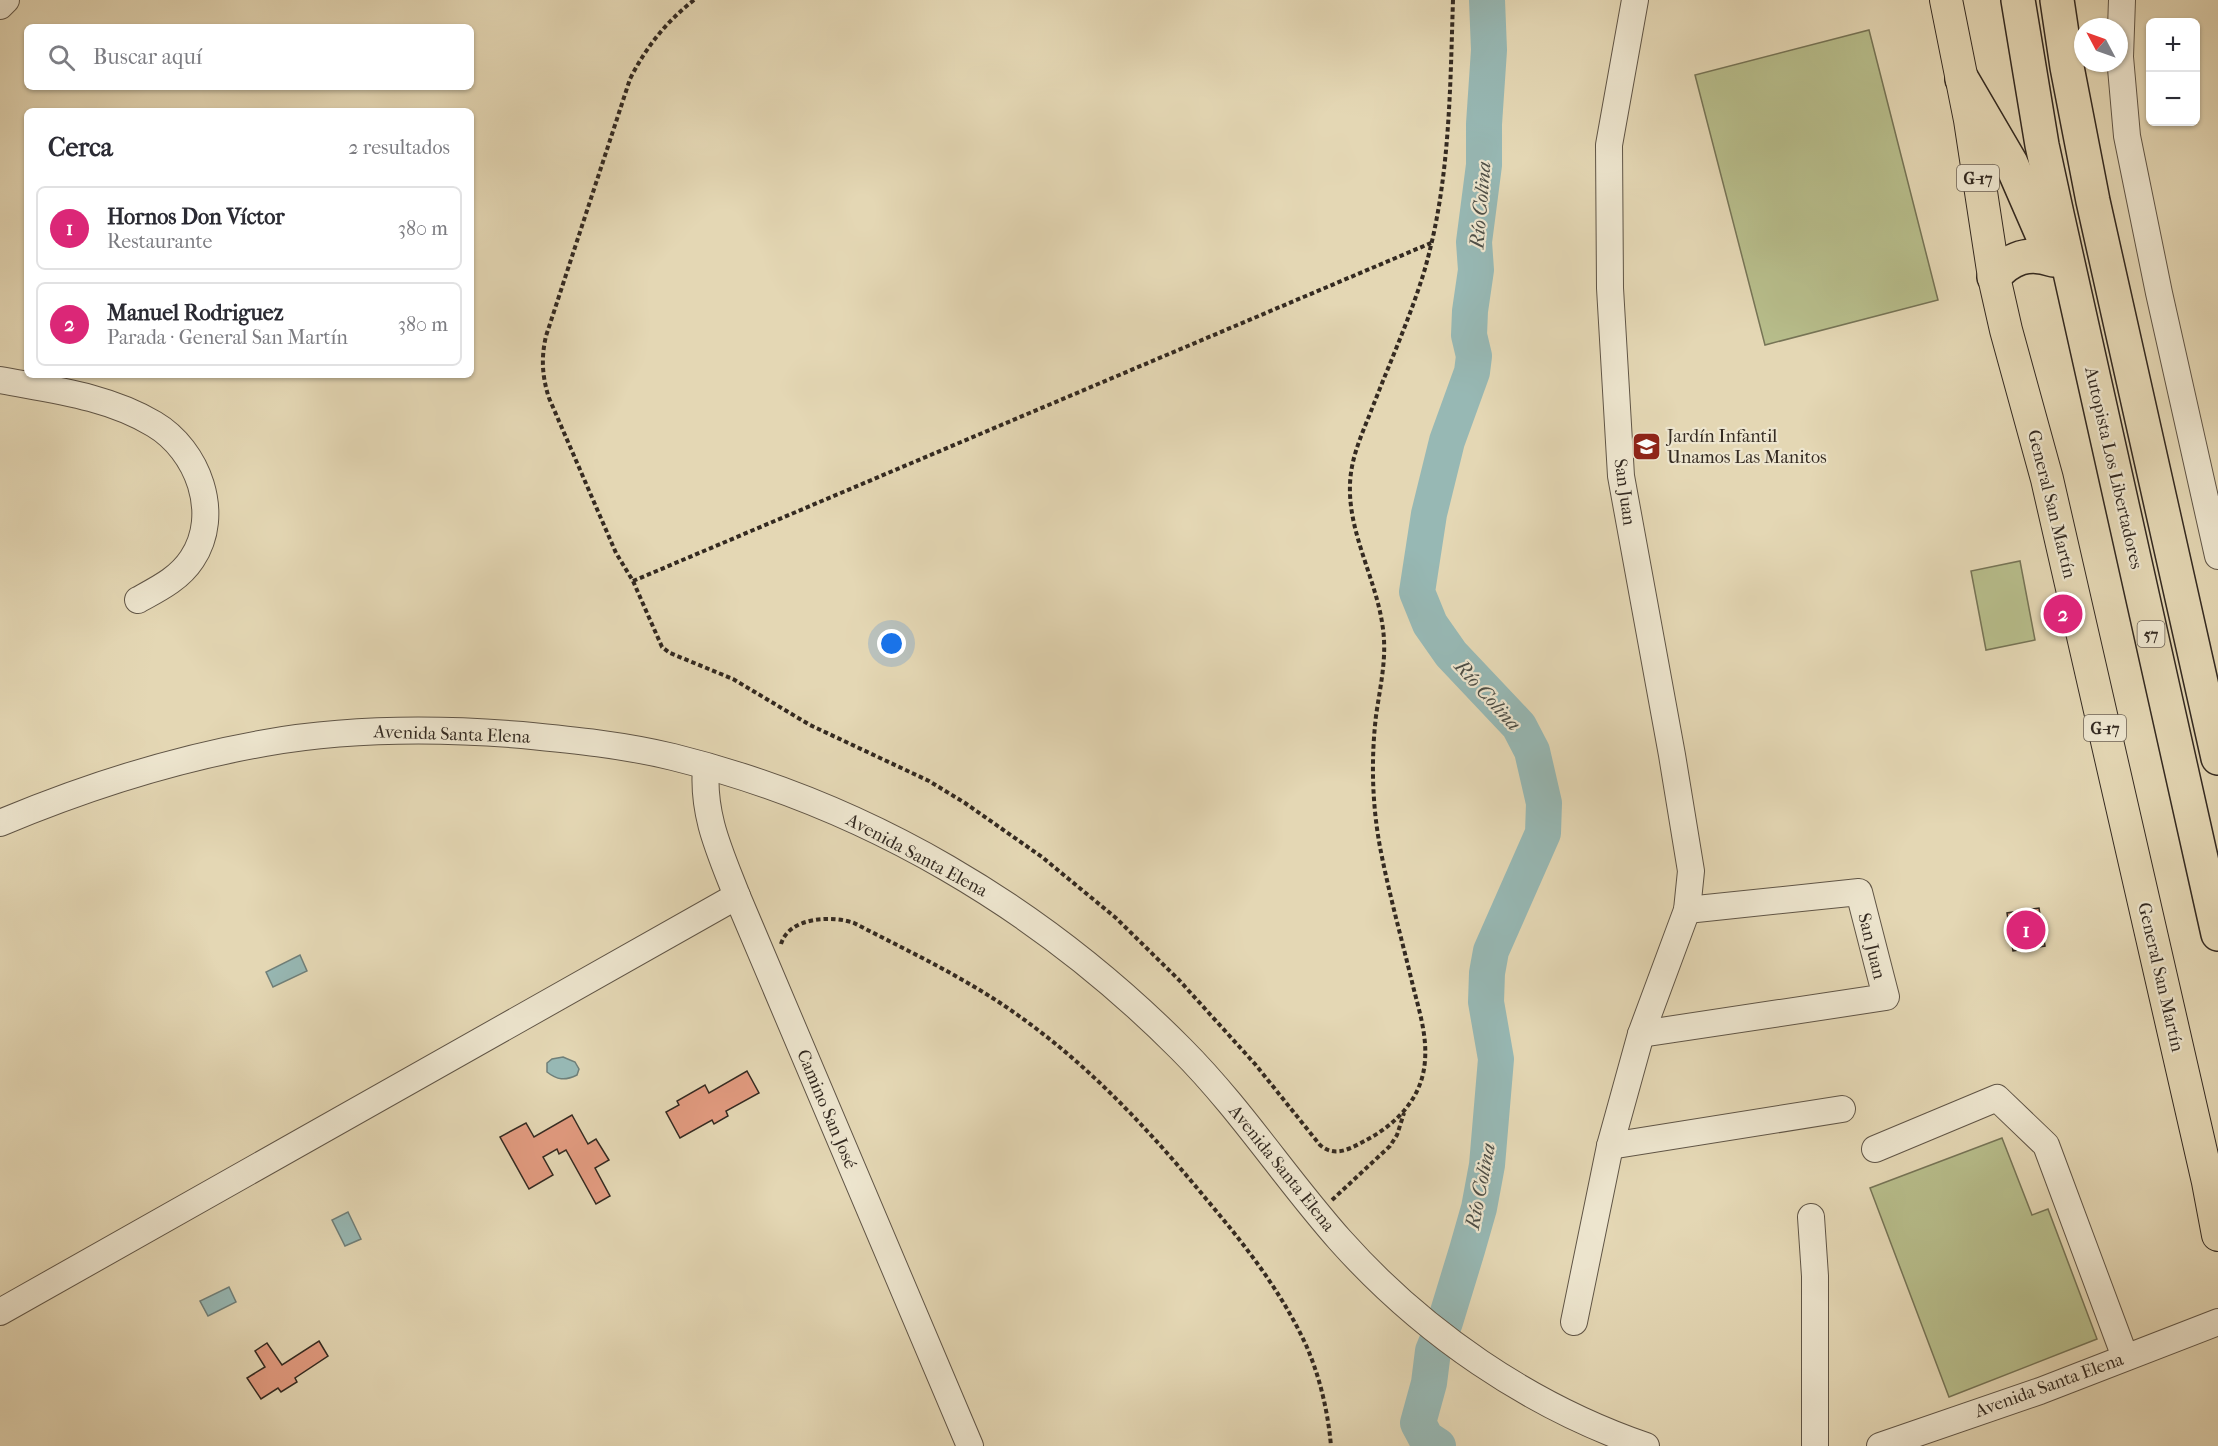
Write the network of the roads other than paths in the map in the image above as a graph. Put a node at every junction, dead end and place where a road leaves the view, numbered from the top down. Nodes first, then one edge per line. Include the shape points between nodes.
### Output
1 (6, 0) edge
2 (1635, 0) edge
3 (1946, 0) edge
4 (2018, 0) edge
5 (2057, 0) edge
6 (2122, 0) edge
7 (0, 6) edge
8 (1962, 79) junction
9 (2053, 260) junction
10 (1994, 277) junction
11 (2084, 335) junction
12 (0, 380) edge
13 (2218, 556) edge
14 (138, 600) dead end
15 (2185, 611) junction
16 (2218, 696) edge
17 (2218, 758) edge
18 (705, 767) junction
19 (0, 823) edge
20 (737, 896) junction
21 (1687, 910) junction
22 (2218, 934) edge
23 (1641, 1034) junction
24 (1842, 1109) dead end
25 (1610, 1146) junction
26 (1875, 1149) dead end
27 (2213, 1194) edge
28 (1811, 1217) dead end
29 (2218, 1235) edge
30 (0, 1312) edge
31 (1574, 1322) dead end
32 (2218, 1322) edge
33 (2125, 1357) junction
34 (970, 1446) edge
35 (1646, 1446) edge
36 (1815, 1446) edge
37 (1880, 1446) edge

1 - 7 street
2 - 21 street, San Juan via 1609,145 1610,288 1621,476 1691,871
3 - 8 main road, General San Martín / G-17
4 - 11 highway, Autopista Los Libertadores / 57 via 2042,146
5 - 15 highway, Autopista Los Libertadores / 57 via 2087,170
6 - 13 street via 2121,74 2128,146
8 - 9 highway via 2016,173
8 - 10 main road, General San Martín / G-17
9 - 10 highway via 2021,257
9 - 11 highway
10 - 27 main road, General San Martín / G-17 via 2047,479
11 - 22 highway, Autopista Los Libertadores / 57
12 - 14 street via 83,396 124,409 165,431 192,462 206,513 199,547 174,579
15 - 16 highway
15 - 17 highway, Autopista Los Libertadores / 57
18 - 19 street, Avenida Santa Elena via 589,741 490,732 415,730 323,735 269,742 169,764
18 - 20 street, Camino San José via 708,817
18 - 35 street, Avenida Santa Elena via 817,804 896,840 982,888 1059,941 1122,993 1202,1071 1340,1240 1397,1297 1509,1381 1592,1426
20 - 30 street
20 - 34 street, Camino San José
21 - 23 street, San Juan
21 - 23 street, San Juan via 1859,892 1886,997
23 - 25 street, San Juan
24 - 25 street
25 - 31 street, San Juan
26 - 33 street via 1997,1098 2046,1145
27 - 29 main road, General San Martín / G-17
28 - 36 street
32 - 33 street, Avenida Santa Elena
33 - 37 street, Avenida Santa Elena

